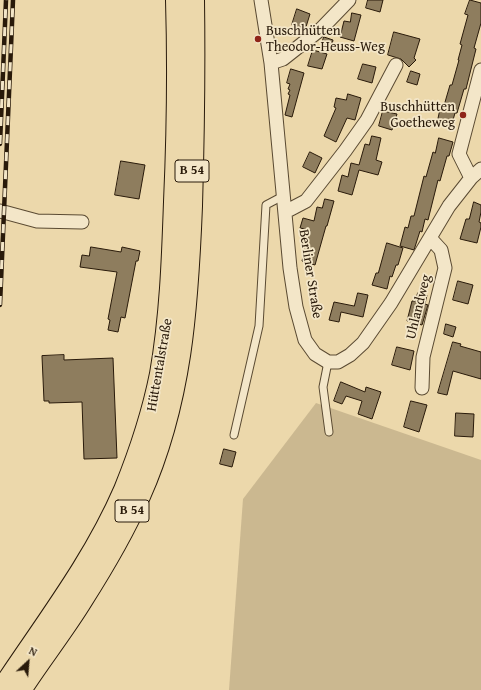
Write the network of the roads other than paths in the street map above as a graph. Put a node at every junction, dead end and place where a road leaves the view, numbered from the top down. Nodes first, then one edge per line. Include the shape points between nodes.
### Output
1 (171, 0) edge
2 (178, 0) edge
3 (193, 0) edge
4 (199, 0) edge
5 (261, 0) edge
6 (349, 0) edge
7 (186, 34) junction
8 (271, 63) junction
9 (396, 65) dead end
10 (481, 70) edge
11 (481, 169) edge
12 (471, 178) junction
13 (284, 196) junction
14 (0, 211) edge
15 (285, 212) junction
16 (82, 222) dead end
17 (430, 238) junction
18 (328, 362) junction
19 (422, 388) dead end
20 (329, 432) dead end
21 (234, 435) dead end
22 (17, 681) edge
23 (2, 690) edge

1 - 7 highway
2 - 7 highway, Hüttentalstraße / B 54
3 - 7 highway, Hüttentalstraße / B 54
4 - 7 highway
5 - 8 street, Berliner Straße
6 - 8 street via 321,29 283,59
7 - 22 highway, Hüttentalstraße / B 54 via 192,167 185,307 176,378 164,426 154,459 122,532 82,600
8 - 13 street, Berliner Straße
9 - 15 street via 367,120 345,151 306,201
10 - 12 street via 459,154
11 - 12 street
12 - 17 street via 449,206
13 - 15 street, Berliner Straße
13 - 21 lane via 266,205 259,326
14 - 16 street via 37,221
15 - 18 street, Berliner Straße via 296,307 305,340 315,354
17 - 18 street via 391,303 363,343 338,362
17 - 19 street, Uhlandweg via 441,250 445,268 423,357
18 - 20 lane via 323,388
22 - 23 highway, Hüttentalstraße / B 54

